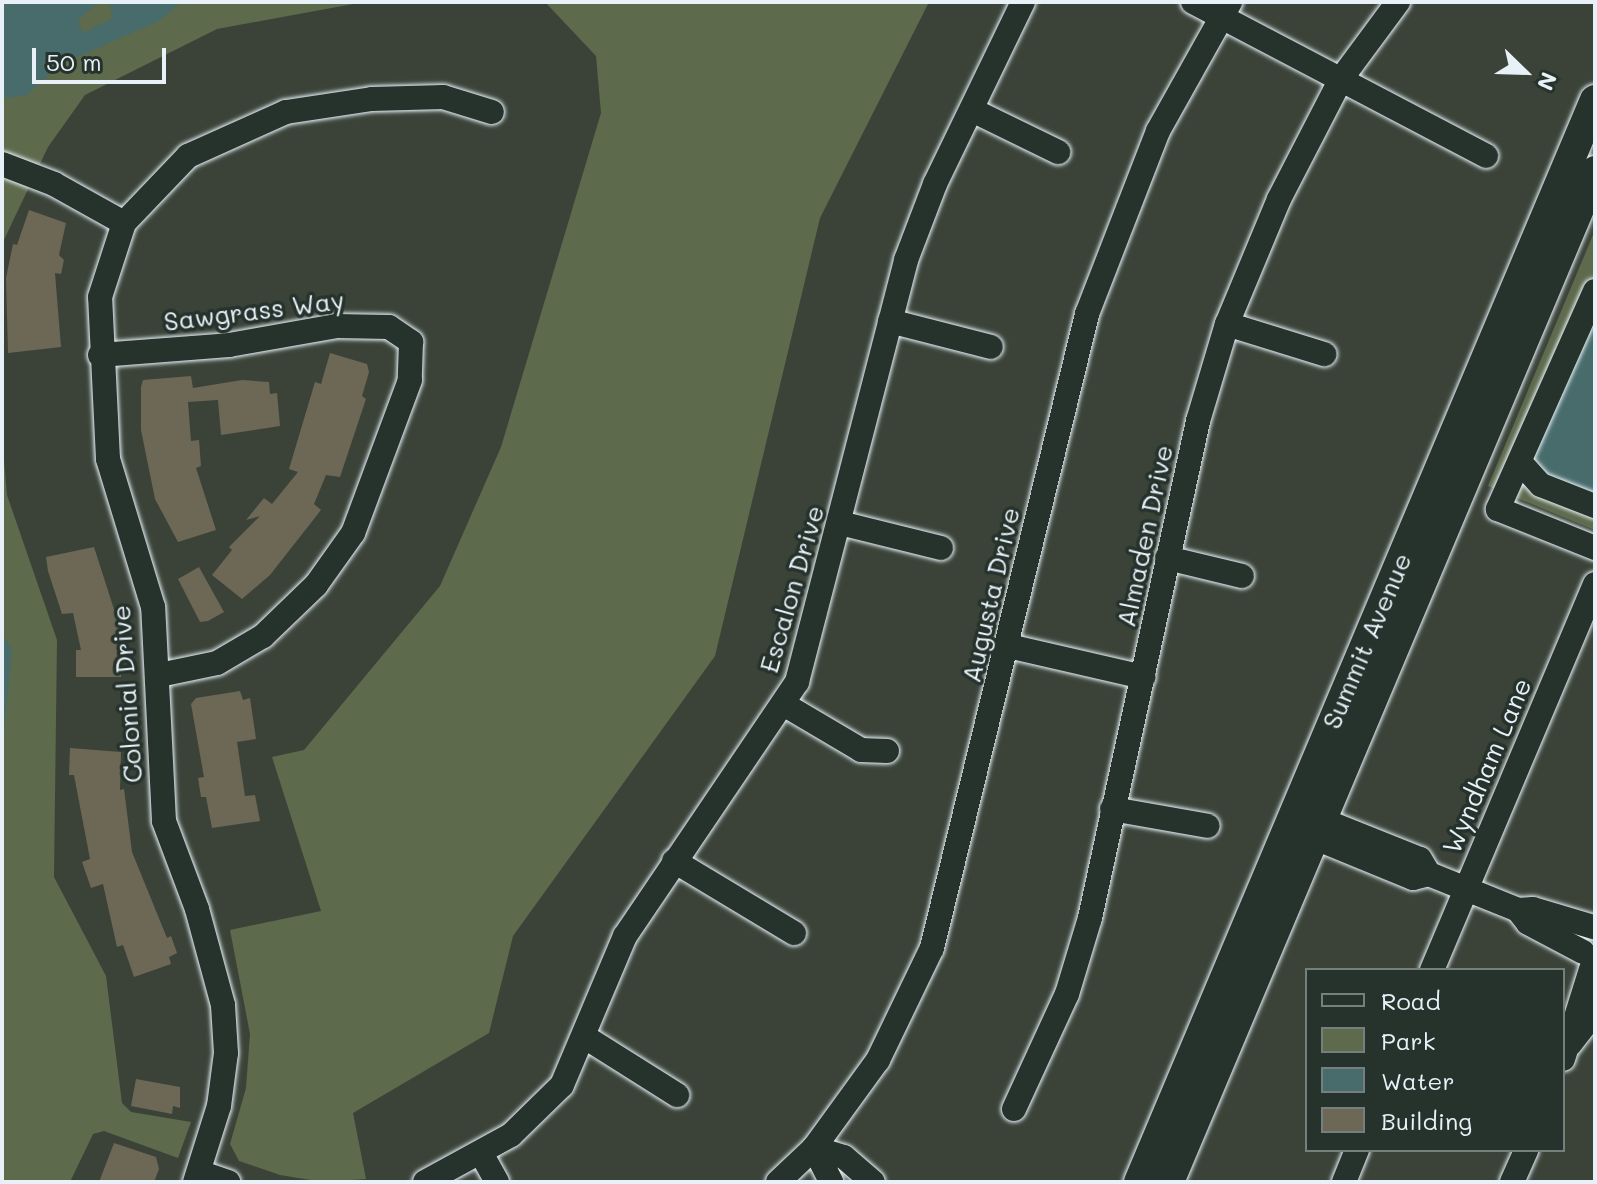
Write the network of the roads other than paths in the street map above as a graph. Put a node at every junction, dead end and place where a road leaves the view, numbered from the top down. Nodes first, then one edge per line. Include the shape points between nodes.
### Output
1 (1023, 2) edge
2 (1193, 2) edge
3 (1398, 2) edge
4 (1225, 9) edge
5 (1341, 79) junction
6 (1595, 100) edge
7 (972, 110) junction
8 (492, 112) dead end
9 (1058, 152) dead end
10 (1486, 156) dead end
11 (2, 164) edge
12 (1595, 171) edge
13 (124, 223) junction
14 (1595, 291) edge
15 (890, 321) junction
16 (1227, 324) junction
17 (991, 347) dead end
18 (1324, 354) dead end
19 (100, 355) junction
20 (1520, 462) junction
21 (1595, 506) edge
22 (840, 523) junction
23 (941, 548) dead end
24 (1595, 548) edge
25 (1167, 558) junction
26 (1242, 576) dead end
27 (1595, 584) edge
28 (1008, 646) junction
29 (159, 675) junction
30 (1143, 677) junction
31 (785, 705) junction
32 (887, 751) dead end
33 (1112, 809) junction
34 (1208, 826) dead end
35 (1319, 829) junction
36 (674, 861) junction
37 (1466, 889) junction
38 (1518, 910) junction
39 (1594, 926) edge
40 (794, 933) dead end
41 (1590, 964) edge
42 (1433, 968) edge
43 (1595, 1012) edge
44 (585, 1037) junction
45 (1566, 1052) edge
46 (677, 1095) dead end
47 (1014, 1109) dead end
48 (814, 1148) junction
49 (1356, 1152) edge
50 (1525, 1152) edge
51 (481, 1153) junction
52 (197, 1177) edge
53 (228, 1182) edge
54 (425, 1182) edge
55 (497, 1182) edge
56 (778, 1182) edge
57 (831, 1182) edge
58 (873, 1182) edge
59 (1139, 1182) edge
60 (1169, 1182) edge
61 (1344, 1182) edge
62 (1512, 1182) edge

1 - 7 street, Escalon Drive
2 - 4 street
3 - 5 street, Almaden Drive
4 - 5 street
4 - 28 street, Augusta Drive via 1158,131 1096,285
5 - 10 street
5 - 16 street, Almaden Drive via 1279,199
6 - 59 main road, Summit Avenue
7 - 9 street
7 - 15 street, Escalon Drive via 917,226
8 - 13 street, Colonial Drive via 443,97 372,99 286,112 188,156
11 - 13 street via 54,184
12 - 35 main road, Summit Avenue
13 - 19 street, Colonial Drive via 100,297
14 - 20 street
15 - 17 street
15 - 22 street, Escalon Drive
16 - 18 street
16 - 25 street, Almaden Drive
19 - 29 street, Colonial Drive via 112,479 153,607
19 - 29 street, Sawgrass Way via 229,345 337,326 389,327 411,342 410,380 379,467 353,533 316,585 263,636 217,663
20 - 21 street via 1541,485
20 - 24 street via 1498,509
22 - 23 street
22 - 31 street, Escalon Drive via 809,645
25 - 26 street
25 - 30 street, Almaden Drive
27 - 37 street, Wyndham Lane
28 - 30 street
28 - 48 street, Augusta Drive via 932,948 878,1060
29 - 52 street, Colonial Drive via 164,821 197,909 223,1005 226,1053 219,1106
30 - 33 street, Almaden Drive
31 - 32 street via 861,750
31 - 36 street, Escalon Drive
33 - 34 street
33 - 47 street, Almaden Drive via 1090,918 1067,994
35 - 37 street via 1413,878 1429,874
35 - 60 main road, Summit Avenue
36 - 40 street
36 - 44 street, Escalon Drive via 620,944
37 - 38 street
37 - 42 street, Wyndham Lane
38 - 39 street via 1533,909
38 - 41 street via 1528,923
39 - 41 street
41 - 45 street
43 - 45 street
44 - 46 street
44 - 51 street, Escalon Drive via 548,1102
48 - 56 street, Augusta Drive
48 - 57 street
48 - 58 street via 844,1157
49 - 61 street
50 - 62 street
51 - 54 street, Escalon Drive
51 - 55 street
52 - 53 street

